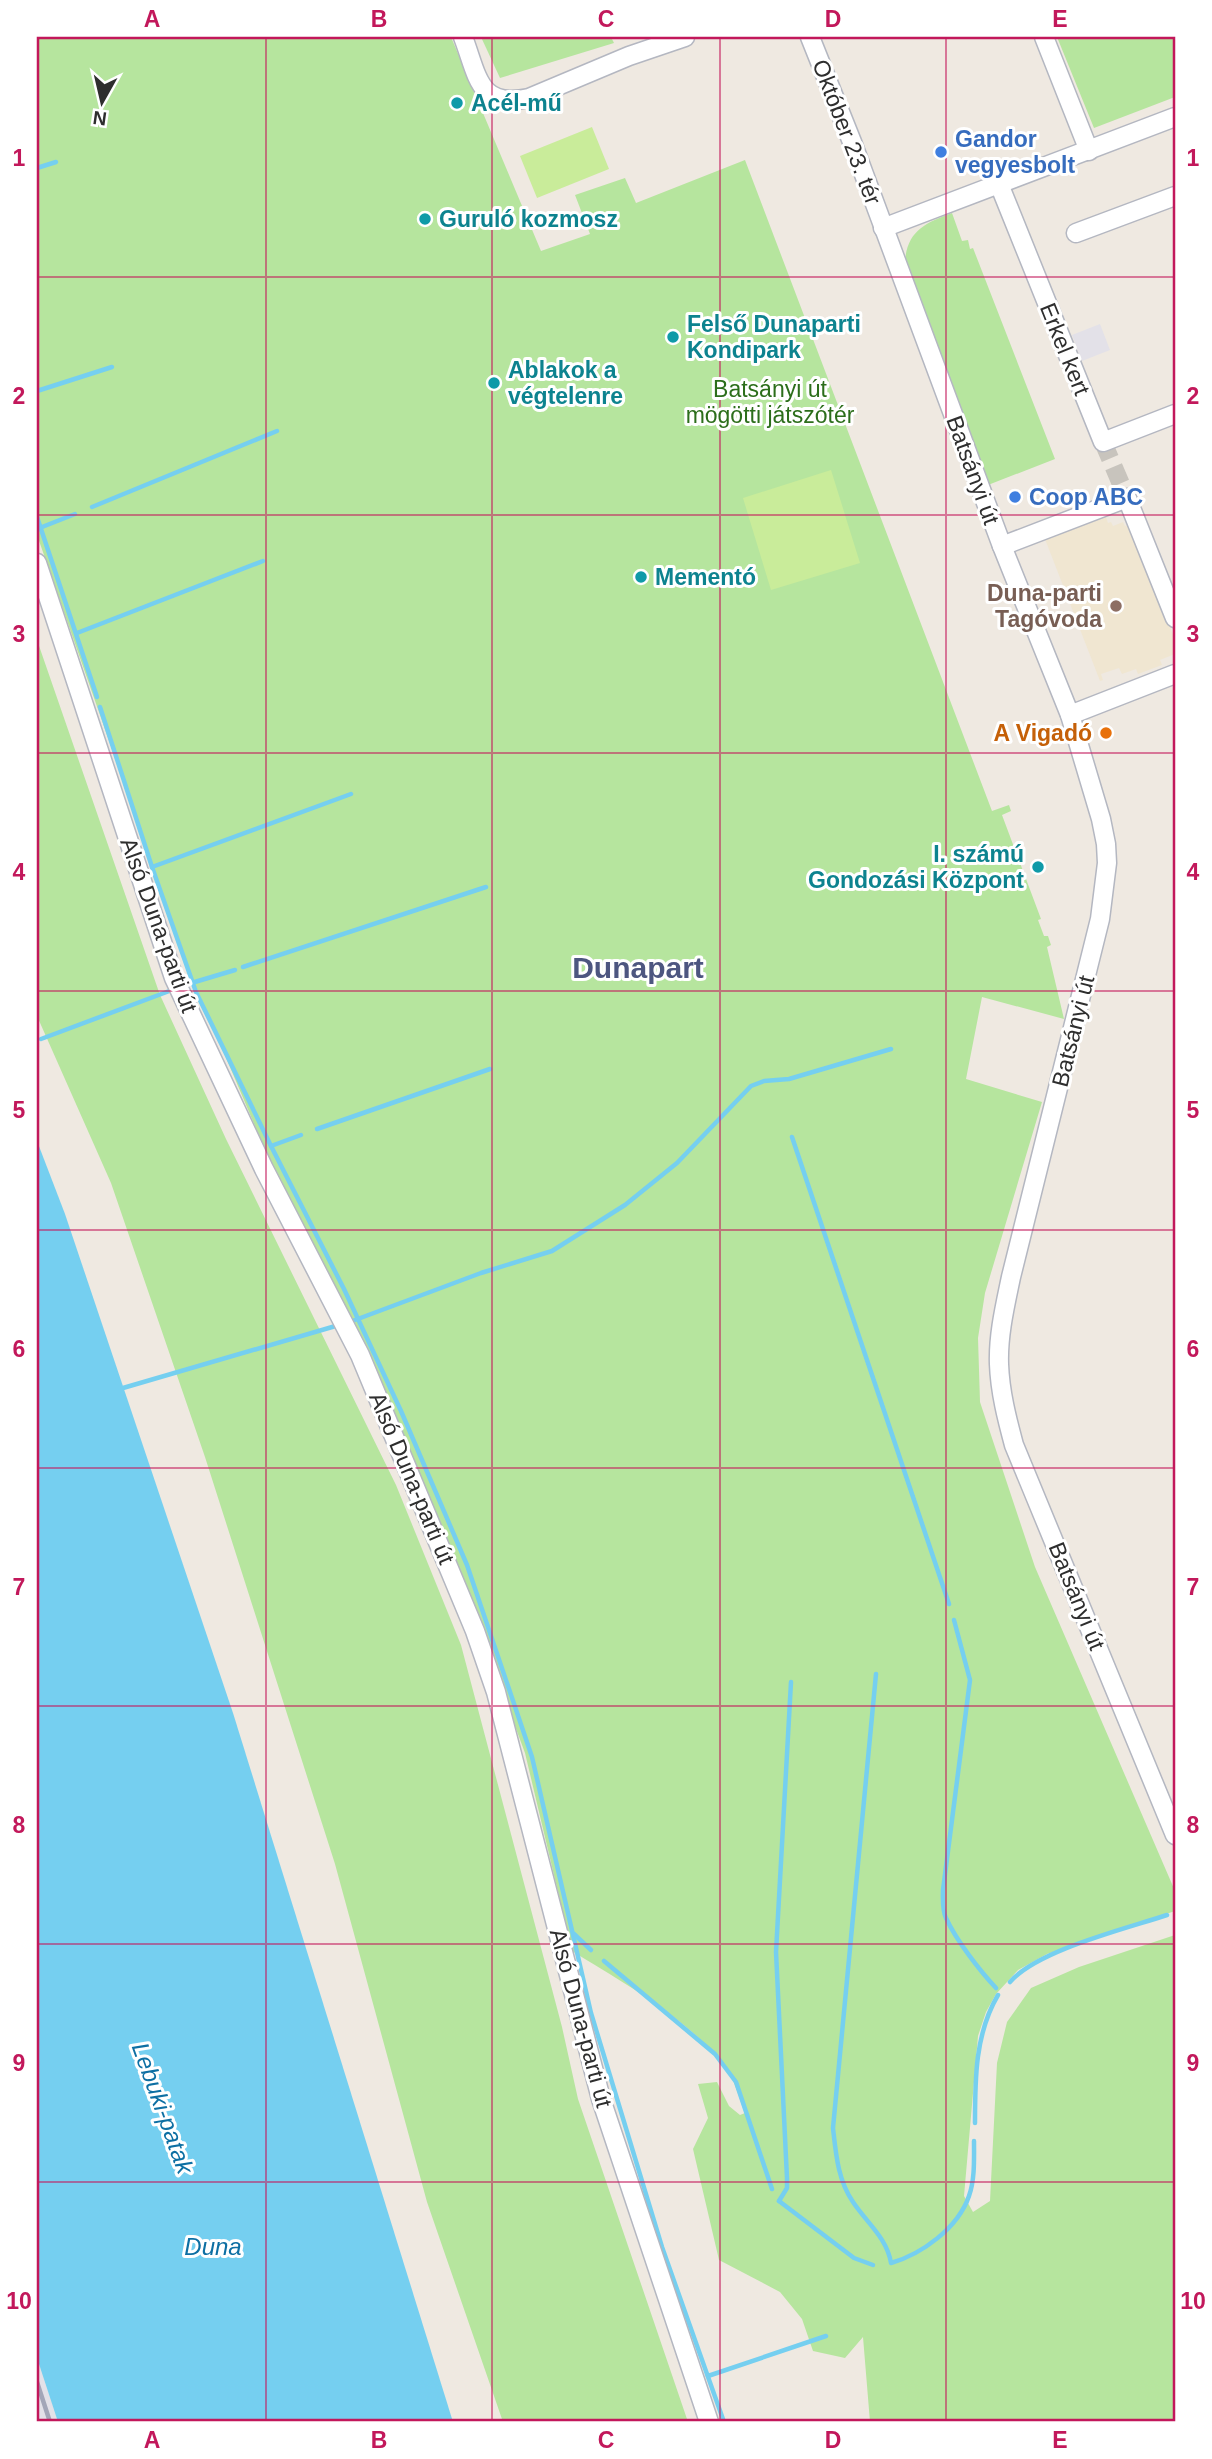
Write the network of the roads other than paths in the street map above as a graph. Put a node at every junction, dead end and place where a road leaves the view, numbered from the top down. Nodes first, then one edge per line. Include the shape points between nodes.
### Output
1 (463, 37) edge
2 (685, 37) edge
3 (810, 37) edge
4 (1044, 37) edge
5 (1175, 117) edge
6 (1089, 151) junction
7 (999, 184) junction
8 (1175, 195) edge
9 (883, 228) junction
10 (1076, 233) dead end
11 (1175, 414) edge
12 (1002, 546) junction
13 (37, 563) edge
14 (1169, 586) edge
15 (1175, 618) edge
16 (1175, 674) edge
17 (1070, 715) junction
18 (1175, 1835) edge
19 (709, 2422) edge

1 - 2 street via 483,89 500,100 515,101
3 - 9 street, Október 23. tér
4 - 6 street
5 - 6 street
6 - 7 street
7 - 9 street
7 - 11 street, Erkel kert via 1103,442
8 - 10 street
9 - 12 street, Batsányi út
12 - 14 street via 1127,498
12 - 17 street, Batsányi út
13 - 19 street, Alsó Duna-parti út via 174,978 264,1169 345,1324 475,1631 496,1692 601,2099
14 - 15 street
16 - 17 street
17 - 18 street, Batsányi út via 1101,819 1107,853 1105,882 1100,919 1011,1278 999,1363 1014,1445

